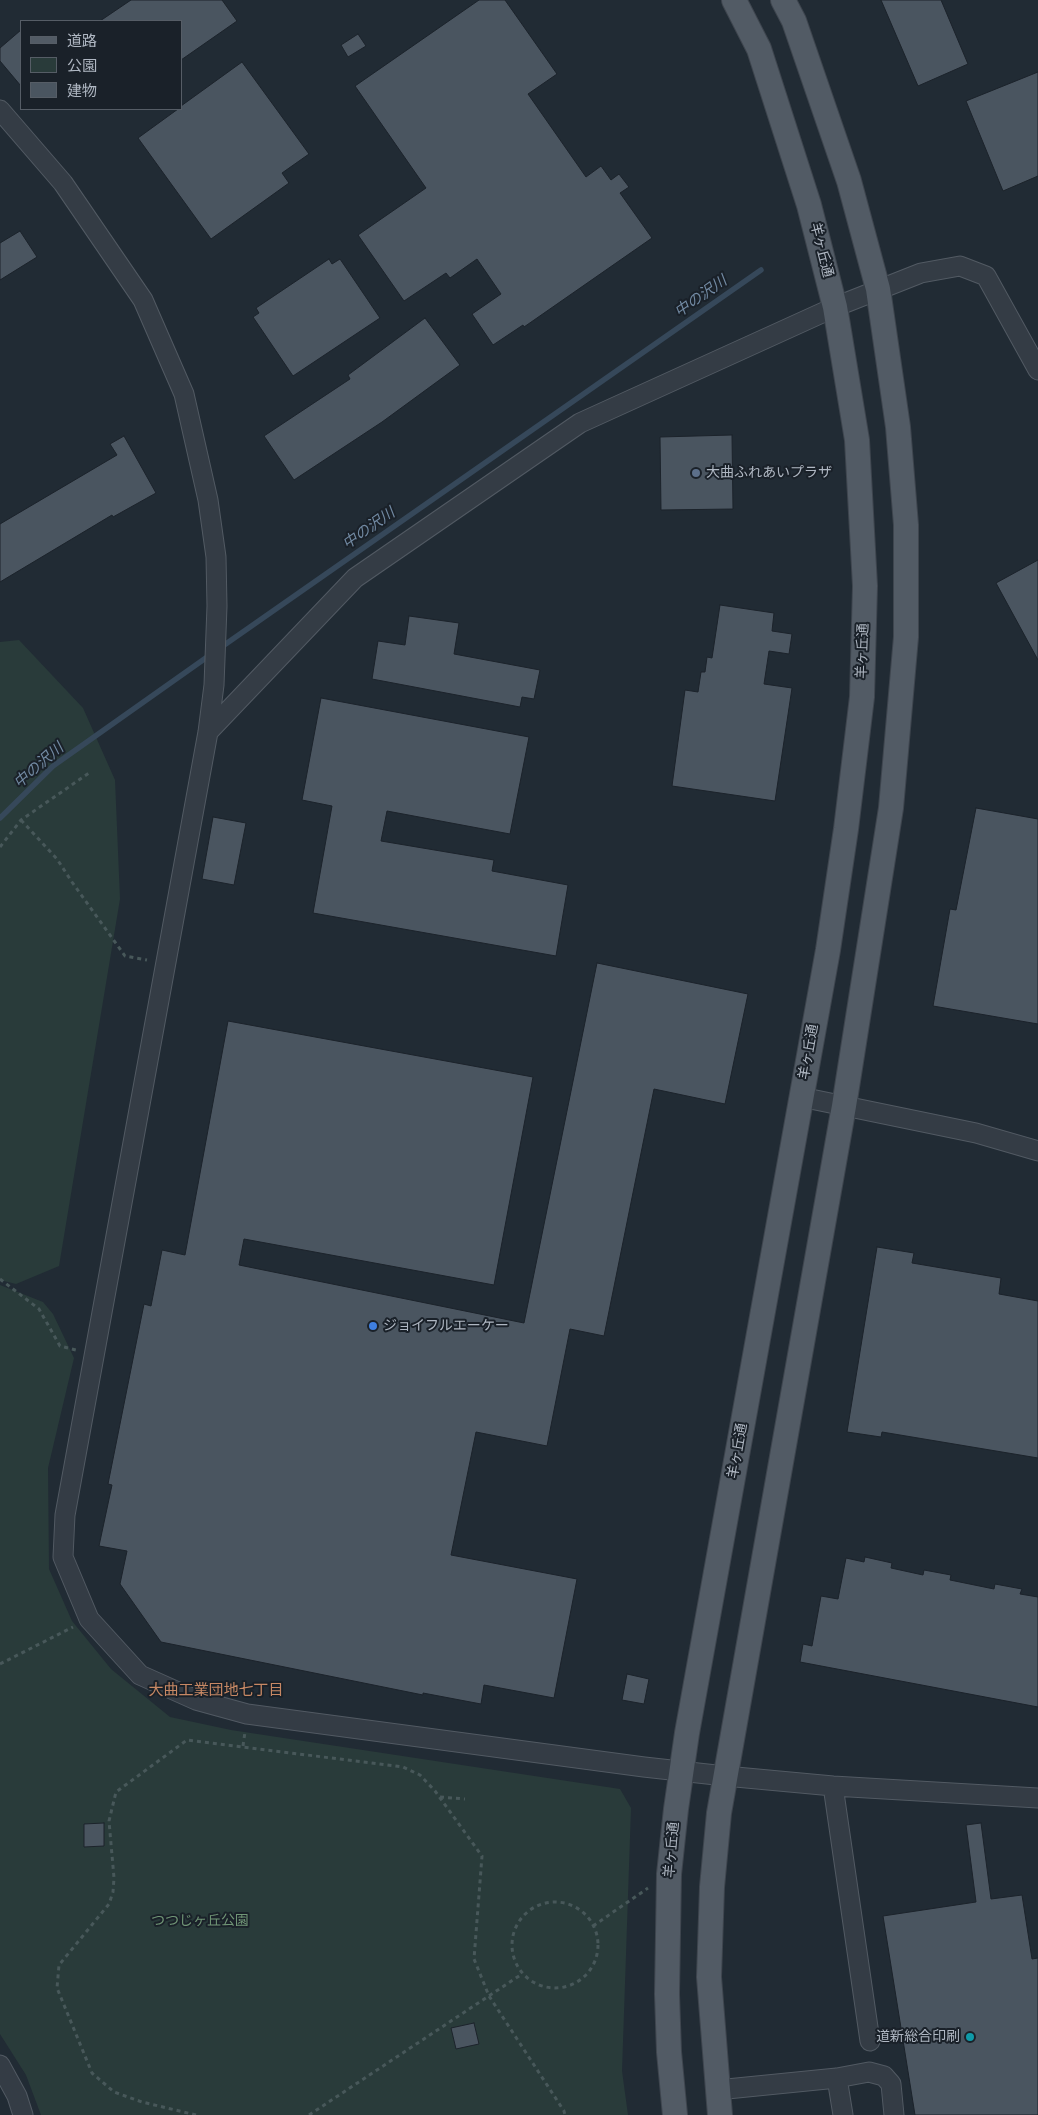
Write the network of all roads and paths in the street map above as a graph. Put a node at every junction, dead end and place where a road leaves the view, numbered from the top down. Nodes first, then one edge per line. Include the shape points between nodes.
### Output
1 (734, 0) edge
2 (783, 0) edge
3 (0, 110) edge
4 (878, 289) junction
5 (835, 307) junction
6 (1038, 370) edge
7 (208, 732) junction
8 (89, 773) dead end
9 (21, 820) junction
10 (0, 847) edge
11 (165, 964) junction
12 (801, 1097) junction
13 (844, 1106) junction
14 (1038, 1152) edge
15 (0, 1279) edge
16 (94, 1355) junction
17 (89, 1619) junction
18 (0, 1664) edge
19 (681, 1771) junction
20 (725, 1776) junction
21 (833, 1786) junction
22 (440, 1797) junction
23 (1038, 1798) edge
24 (465, 1799) dead end
25 (669, 1874) junction
26 (593, 1926) junction
27 (522, 1974) junction
28 (489, 1996) junction
29 (870, 2041) dead end
30 (0, 2065) edge
31 (837, 2078) junction
32 (717, 2090) junction
33 (23, 2115) edge
34 (196, 2115) edge
35 (309, 2115) edge
36 (564, 2115) edge
37 (675, 2115) edge
38 (720, 2115) edge
39 (843, 2115) edge
40 (894, 2115) edge

1 - 5 main road, 羊ヶ丘通 via 762,56 809,205
2 - 4 main road via 794,21 848,181
3 - 7 street via 63,183 143,300 184,394 208,500 216,557 214,685
4 - 5 street
4 - 6 street via 921,273 960,266 986,276
4 - 13 main road via 898,427 906,525 906,638 891,808
5 - 7 street via 580,423 355,578
5 - 12 main road, 羊ヶ丘通 via 857,440 865,586 862,697 832,922
7 - 11 street
8 - 9 path
9 - 10 path
9 - 11 path via 57,858 125,956
11 - 16 street
12 - 13 street
12 - 19 main road, 羊ヶ丘通
13 - 14 street via 976,1132
13 - 20 main road
15 - 16 path via 38,1309 60,1346
16 - 17 street via 65,1515 63,1557
17 - 18 path
17 - 19 street via 140,1675 196,1700 247,1714
19 - 20 street
19 - 25 main road, 羊ヶ丘通
20 - 21 street
20 - 32 main road via 712,1887 709,1977
21 - 23 street
21 - 29 street
22 - 24 path
22 - 28 path via 482,1856 474,1959
22 - 34 path via 420,1775 403,1767 187,1740 116,1792 110,1822 113,1892 109,1904 60,1965 57,1988 92,2073 114,2092
25 - 26 path
25 - 37 main road, 羊ヶ丘通 via 667,1994
26 - 27 path via 598,1939 597,1953 593,1966 584,1977 560,1988 546,1988
26 - 27 path via 585,1914 558,1902 530,1910 513,1933 511,1948 514,1962
27 - 28 path
28 - 35 path
28 - 36 path
30 - 33 street via 18,2096
31 - 32 street
31 - 39 street
31 - 40 street via 869,2072 884,2076 891,2084
32 - 38 main road

